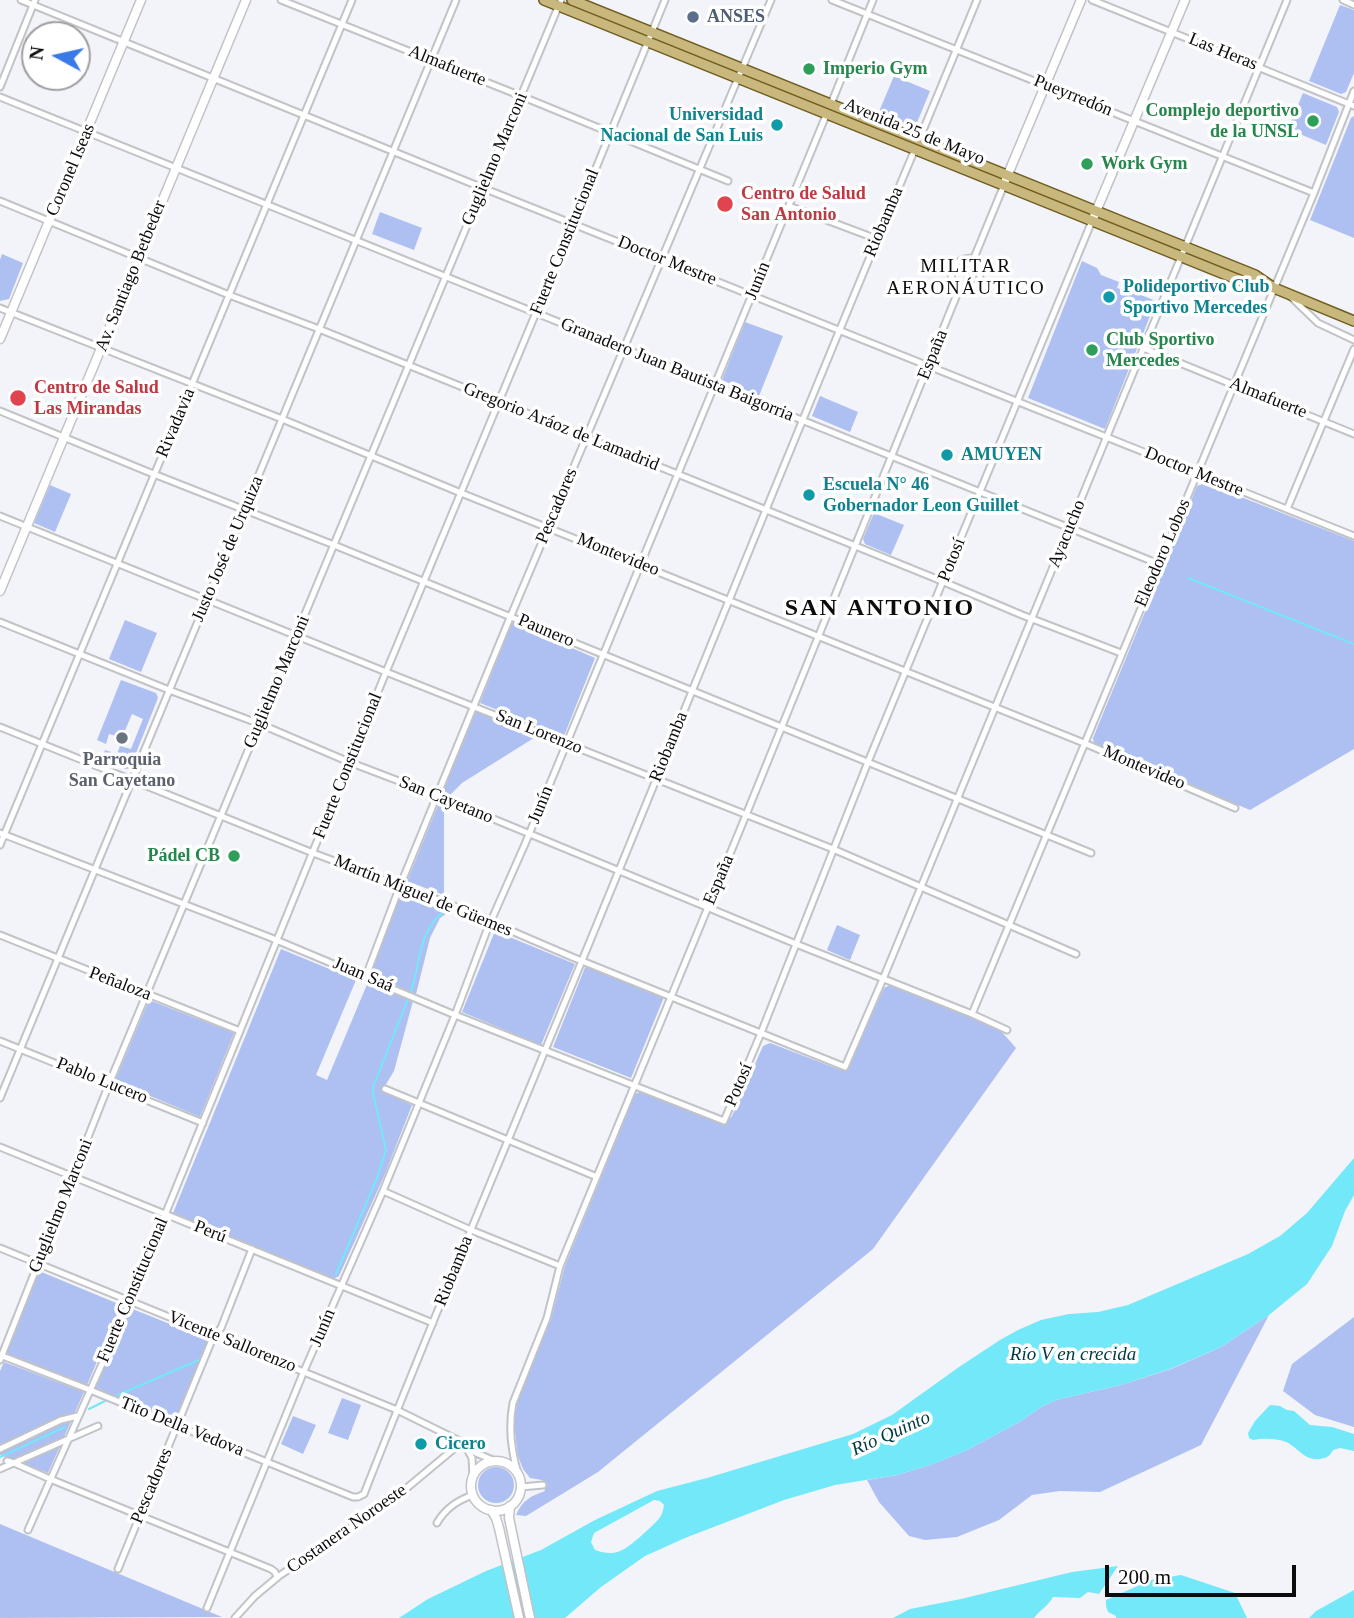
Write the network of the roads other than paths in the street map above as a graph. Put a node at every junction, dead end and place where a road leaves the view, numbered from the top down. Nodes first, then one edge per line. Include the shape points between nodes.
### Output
1 (20, 0) edge
2 (141, 0) edge
3 (246, 0) edge
4 (281, 0) edge
5 (352, 0) edge
6 (456, 0) edge
7 (544, 0) edge
8 (572, 0) edge
9 (665, 0) edge
10 (771, 0) edge
11 (832, 0) edge
12 (873, 0) edge
13 (977, 0) edge
14 (1081, 0) edge
15 (1092, 0) edge
16 (1185, 0) edge
17 (1287, 0) edge
18 (1343, 0) edge
19 (34, 3) edge
20 (560, 3) edge
21 (1354, 5) edge
22 (867, 14) junction
23 (342, 24) junction
24 (1171, 32) junction
25 (650, 37) junction
26 (124, 42) junction
27 (957, 50) junction
28 (431, 60) junction
29 (1260, 67) junction
30 (742, 68) junction
31 (213, 78) junction
32 (737, 78) junction
33 (1045, 85) junction
34 (0, 87) edge
35 (1354, 91) edge
36 (522, 96) junction
37 (0, 97) edge
38 (1351, 105) edge
39 (829, 109) junction
40 (304, 115) junction
41 (1135, 121) junction
42 (86, 132) junction
43 (610, 132) junction
44 (917, 145) junction
45 (393, 151) junction
46 (1222, 156) junction
47 (176, 167) junction
48 (699, 169) junction
49 (1006, 180) junction
50 (728, 181) dead end
51 (483, 188) junction
52 (1314, 193) junction
53 (0, 201) edge
54 (267, 204) junction
55 (789, 206) junction
56 (1095, 216) junction
57 (49, 221) junction
58 (573, 224) junction
59 (877, 239) junction
60 (356, 240) junction
61 (1185, 247) junction
62 (138, 257) junction
63 (1181, 257) junction
64 (974, 258) junction
65 (661, 259) junction
66 (446, 276) junction
67 (1273, 288) junction
68 (958, 292) junction
69 (1287, 294) junction
70 (229, 295) junction
71 (752, 295) junction
72 (0, 308) edge
73 (11, 313) junction
74 (536, 313) junction
75 (1354, 321) edge
76 (319, 329) junction
77 (839, 330) junction
78 (0, 340) edge
79 (1354, 340) edge
80 (102, 348) junction
81 (623, 348) junction
82 (1143, 348) junction
83 (1354, 349) edge
84 (409, 366) junction
85 (928, 366) junction
86 (192, 384) junction
87 (1234, 384) junction
88 (714, 386) junction
89 (1017, 401) junction
90 (498, 402) junction
91 (0, 411) edge
92 (282, 419) junction
93 (802, 421) junction
94 (1324, 421) junction
95 (1354, 434) edge
96 (586, 437) junction
97 (1107, 437) junction
98 (64, 438) junction
99 (372, 455) junction
100 (892, 457) junction
101 (1196, 473) junction
102 (154, 474) junction
103 (678, 474) junction
104 (980, 492) junction
105 (461, 493) junction
106 (244, 509) junction
107 (1287, 509) junction
108 (766, 510) junction
109 (0, 516) edge
110 (27, 527) junction
111 (548, 527) junction
112 (1069, 528) junction
113 (1354, 536) edge
114 (334, 545) junction
115 (855, 546) junction
116 (117, 563) junction
117 (640, 564) junction
118 (1159, 564) junction
119 (943, 581) junction
120 (423, 582) junction
121 (0, 592) edge
122 (206, 600) junction
123 (729, 600) junction
124 (510, 617) junction
125 (1032, 618) junction
126 (0, 622) edge
127 (296, 636) junction
128 (818, 636) junction
129 (1121, 653) junction
130 (79, 655) junction
131 (603, 655) junction
132 (906, 671) junction
133 (386, 672) junction
134 (169, 690) junction
135 (692, 691) junction
136 (474, 706) junction
137 (995, 707) junction
138 (260, 724) junction
139 (0, 727) edge
140 (782, 727) junction
141 (1084, 743) junction
142 (42, 744) junction
143 (566, 744) junction
144 (349, 762) junction
145 (868, 762) junction
146 (656, 779) junction
147 (131, 780) junction
148 (438, 796) junction
149 (958, 798) junction
150 (1234, 807) dead end
151 (746, 815) junction
152 (221, 816) junction
153 (2, 833) edge
154 (529, 833) junction
155 (1047, 835) junction
156 (0, 845) edge
157 (833, 849) junction
158 (313, 853) junction
159 (1091, 853) dead end
160 (95, 869) junction
161 (619, 870) junction
162 (400, 886) junction
163 (921, 887) junction
164 (185, 903) junction
165 (707, 907) junction
166 (491, 922) junction
167 (1010, 925) junction
168 (0, 935) edge
169 (278, 940) junction
170 (796, 944) junction
171 (1076, 954) dead end
172 (57, 959) junction
173 (582, 961) junction
174 (366, 976) junction
175 (883, 979) junction
176 (147, 994) junction
177 (671, 997) junction
178 (972, 1014) junction
179 (455, 1015) junction
180 (1007, 1030) dead end
181 (240, 1031) junction
182 (761, 1033) junction
183 (0, 1041) edge
184 (20, 1049) junction
185 (545, 1051) junction
186 (845, 1066) joint
187 (109, 1084) junction
188 (634, 1086) junction
189 (386, 1089) dead end
190 (0, 1098) edge
191 (419, 1102) junction
192 (724, 1121) joint
193 (203, 1123) junction
194 (508, 1139) junction
195 (0, 1147) edge
196 (73, 1176) junction
197 (597, 1178) junction
198 (383, 1191) junction
199 (165, 1214) junction
200 (471, 1230) junction
201 (0, 1248) edge
202 (252, 1250) junction
203 (38, 1264) junction
204 (560, 1266) junction
205 (341, 1285) junction
206 (130, 1301) junction
207 (433, 1323) junction
208 (214, 1335) junction
209 (1, 1357) edge
210 (304, 1371) junction
211 (90, 1390) junction
212 (397, 1410) junction
213 (78, 1416) junction
214 (177, 1425) junction
215 (98, 1426) dead end
216 (68, 1439) junction
217 (462, 1442) junction
218 (0, 1449) edge
219 (268, 1461) junction
220 (495, 1461) junction
221 (10, 1462) junction
222 (0, 1469) edge
223 (518, 1474) junction
224 (473, 1477) junction
225 (50, 1479) junction
226 (543, 1485) dead end
227 (521, 1487) junction
228 (364, 1494) joint
229 (473, 1494) junction
230 (510, 1506) junction
231 (491, 1510) junction
232 (140, 1516) junction
233 (437, 1523) dead end
234 (28, 1530) dead end
235 (230, 1552) junction
236 (118, 1569) dead end
237 (277, 1577) junction
238 (206, 1608) dead end
239 (235, 1618) edge
240 (519, 1618) edge
241 (530, 1618) edge

1 - 19 street, Doctor Mestre
2 - 26 street, Coronel Iseas
3 - 31 street, Av. Santiago Betbeder
4 - 23 street, Almafuerte
5 - 23 street, Rivadavia
6 - 28 street, Justo José de Urquiza
7 - 20 main road, Avenida 25 de Mayo
8 - 25 main road, Avenida 25 de Mayo
9 - 25 street, Fuerte Constitucional
10 - 30 street, Pescadores
11 - 22 street, Pueyrredón
12 - 22 street, Junín
13 - 27 street, Riobamba
14 - 33 street, España
15 - 24 street, Las Heras
16 - 24 street, Potosí
17 - 29 street, Ayacucho
18 - 21 street
19 - 26 street, Doctor Mestre
19 - 34 street
20 - 25 main road, Avenida 25 de Mayo
20 - 36 street, Guglielmo Marconi
22 - 27 street, Pueyrredón
22 - 39 street, Junín
23 - 28 street, Almafuerte
23 - 40 street, Rivadavia
24 - 29 street, Las Heras
24 - 41 street, Potosí
25 - 30 main road, Avenida 25 de Mayo
25 - 32 main road, Avenida 25 de Mayo
25 - 43 street, Fuerte Constitucional
26 - 31 street, Doctor Mestre
26 - 42 street, Coronel Iseas
27 - 33 street, Pueyrredón
27 - 44 street, Riobamba
28 - 36 street, Almafuerte
28 - 45 street, Justo José de Urquiza
29 - 38 street, Las Heras
29 - 46 street, Ayacucho
30 - 32 street, Pescadores
30 - 39 main road, Avenida 25 de Mayo
31 - 40 street, Doctor Mestre
31 - 47 street, Av. Santiago Betbeder
32 - 39 main road, Avenida 25 de Mayo
32 - 48 street, Pescadores
33 - 41 street, Pueyrredón
33 - 49 street, España
35 - 38 street, Eleodoro Lobos
36 - 43 street, Almafuerte
36 - 51 street, Guglielmo Marconi
37 - 42 street, Granadero Juan Bautista Baigorria
38 - 52 street, Eleodoro Lobos
39 - 44 main road, Avenida 25 de Mayo
39 - 55 street, Junín
40 - 45 street, Doctor Mestre
40 - 54 street, Rivadavia
41 - 46 street, Pueyrredón
41 - 56 street, Potosí
42 - 47 street, Granadero Juan Bautista Baigorria
42 - 57 street, Coronel Iseas
43 - 48 street, Almafuerte
43 - 58 street, Fuerte Constitucional
44 - 49 main road, Avenida 25 de Mayo
44 - 59 street, Riobamba
45 - 51 street, Doctor Mestre
45 - 60 street, Justo José de Urquiza
46 - 52 street, Pueyrredón
46 - 61 street, Ayacucho
47 - 54 street, Granadero Juan Bautista Baigorria
47 - 62 street, Av. Santiago Betbeder
48 - 50 street, Almafuerte
48 - 65 street, Pescadores
49 - 56 main road, Avenida 25 de Mayo
49 - 64 street, España
51 - 58 street, Doctor Mestre
51 - 66 street, Guglielmo Marconi
52 - 67 street, Eleodoro Lobos
53 - 57 street, Gregorio Aráoz de Lamadrid
54 - 60 street, Granadero Juan Bautista Baigorria
54 - 70 street, Rivadavia
55 - 59 street
55 - 71 street, Junín
56 - 61 main road, Avenida 25 de Mayo
56 - 63 main road, Avenida 25 de Mayo
56 - 89 street, Potosí
57 - 62 street, Gregorio Aráoz de Lamadrid
57 - 73 street, Coronel Iseas
58 - 65 street, Doctor Mestre
58 - 74 street, Fuerte Constitucional
59 - 77 street, Riobamba
60 - 66 street, Granadero Juan Bautista Baigorria
60 - 76 street, Justo José de Urquiza
61 - 63 street, Ayacucho
61 - 67 main road, Avenida 25 de Mayo via 1255,275
62 - 70 street, Gregorio Aráoz de Lamadrid
62 - 80 street, Av. Santiago Betbeder
63 - 67 main road, Avenida 25 de Mayo via 1250,284
63 - 82 street, Ayacucho
64 - 68 street, España via 961,260 953,269 951,280
64 - 68 street, España via 980,279 973,289
65 - 71 street, Doctor Mestre
65 - 81 street, Pescadores
66 - 74 street, Granadero Juan Bautista Baigorria
66 - 84 street, Guglielmo Marconi
67 - 69 main road, Avenida 25 de Mayo
67 - 87 street, Eleodoro Lobos
68 - 85 street, España
69 - 75 main road, Avenida 25 de Mayo
69 - 79 street via 1318,323
70 - 76 street, Gregorio Aráoz de Lamadrid
70 - 86 street, Rivadavia
71 - 77 street, Doctor Mestre
71 - 88 street, Junín
72 - 73 street, Montevideo
73 - 78 street, Coronel Iseas
73 - 80 street, Montevideo
74 - 81 street, Granadero Juan Bautista Baigorria
74 - 90 street, Fuerte Constitucional
76 - 84 street, Gregorio Aráoz de Lamadrid
76 - 92 street, Justo José de Urquiza
77 - 85 street, Doctor Mestre
77 - 93 street, Riobamba
80 - 86 street, Montevideo
80 - 98 street, Av. Santiago Betbeder
81 - 88 street, Granadero Juan Bautista Baigorria
81 - 96 street, Pescadores
82 - 87 street, Almafuerte
82 - 97 street, Ayacucho
83 - 94 street
84 - 90 street, Gregorio Aráoz de Lamadrid
84 - 99 street, Guglielmo Marconi
85 - 89 street, Doctor Mestre
85 - 100 street, España
86 - 92 street, Montevideo
86 - 102 street, Rivadavia
87 - 94 street, Almafuerte
87 - 101 street, Eleodoro Lobos
88 - 93 street, Granadero Juan Bautista Baigorria
88 - 103 street, Junín
89 - 97 street, Doctor Mestre
89 - 104 street, Potosí
90 - 96 street, Gregorio Aráoz de Lamadrid
90 - 105 street, Fuerte Constitucional
91 - 98 street, Paunero
92 - 99 street, Montevideo
92 - 106 street, Justo José de Urquiza
93 - 100 street, Granadero Juan Bautista Baigorria
93 - 108 street, Riobamba
94 - 95 street, Almafuerte
94 - 107 street
96 - 103 street, Gregorio Aráoz de Lamadrid
96 - 111 street, Pescadores
97 - 101 street, Doctor Mestre
97 - 112 street, Ayacucho
98 - 102 street, Paunero
98 - 110 street, Av. Santiago Betbeder
99 - 105 street, Montevideo
99 - 114 street, Guglielmo Marconi
100 - 104 street, Granadero Juan Bautista Baigorria
100 - 115 street, España
101 - 107 street, Doctor Mestre
101 - 118 street, Eleodoro Lobos
102 - 106 street, Paunero
102 - 116 street, Rivadavia
103 - 108 street, Gregorio Aráoz de Lamadrid
103 - 117 street, Junín
104 - 112 street, Granadero Juan Bautista Baigorria
104 - 119 street, Potosí
105 - 111 street, Montevideo
105 - 120 street, Fuerte Constitucional
106 - 114 street, Paunero
106 - 122 street, Justo José de Urquiza
107 - 113 street, Doctor Mestre
108 - 115 street, Gregorio Aráoz de Lamadrid
108 - 123 street, Riobamba
109 - 110 street, San Lorenzo
110 - 116 street, San Lorenzo
110 - 121 street, Av. Santiago Betbeder
111 - 117 street, Montevideo
111 - 124 street, Pescadores
112 - 118 street, Granadero Juan Bautista Baigorria
112 - 125 street, Ayacucho
114 - 120 street, Paunero
114 - 127 street, Guglielmo Marconi
115 - 119 street, Gregorio Aráoz de Lamadrid
115 - 128 street, España
116 - 122 street, San Lorenzo
116 - 130 street, Rivadavia
117 - 123 street, Montevideo
117 - 131 street, Junín
118 - 129 street, Eleodoro Lobos
119 - 125 street, Gregorio Aráoz de Lamadrid
119 - 132 street, Potosí
120 - 124 street, Paunero
120 - 133 street, Fuerte Constitucional
122 - 127 street, San Lorenzo
122 - 134 street, Justo José de Urquiza
123 - 128 street, Montevideo
123 - 135 street, Riobamba
124 - 131 street, Paunero
124 - 136 street, Pescadores
125 - 129 street, Gregorio Aráoz de Lamadrid
125 - 137 street, Ayacucho
126 - 130 street, San Cayetano
127 - 133 street, San Lorenzo
127 - 138 street, Guglielmo Marconi
128 - 132 street, Montevideo
128 - 140 street, España
129 - 141 street, Eleodoro Lobos
130 - 134 street, San Cayetano
130 - 142 street, Rivadavia
131 - 135 street, Paunero
131 - 143 street, Junín
132 - 137 street, Montevideo
132 - 145 street, Potosí
133 - 136 street, San Lorenzo
133 - 144 street, Fuerte Constitucional
134 - 138 street, San Cayetano
134 - 147 street, Justo José de Urquiza
135 - 140 street, Paunero
135 - 146 street, Riobamba
136 - 143 street, San Lorenzo
136 - 148 street, Pescadores
137 - 141 street, Montevideo
137 - 149 street, Ayacucho
138 - 144 street, San Cayetano
138 - 152 street, Guglielmo Marconi
139 - 142 street, Martín Miguel de Güemes
140 - 145 street, Paunero
140 - 151 street, España
141 - 150 street, Montevideo
141 - 155 street, Eleodoro Lobos
142 - 147 street, Martín Miguel de Güemes
142 - 153 street, Rivadavia
143 - 146 street, San Lorenzo
143 - 154 street, Junín
144 - 148 street, San Cayetano
144 - 158 street, Fuerte Constitucional
145 - 149 street, Paunero
145 - 157 street, Potosí
146 - 151 street, San Lorenzo
146 - 161 street, Riobamba
147 - 152 street, Martín Miguel de Güemes
147 - 160 street, Justo José de Urquiza
148 - 154 street, San Cayetano
148 - 162 street, Pescadores
149 - 155 street, Paunero
149 - 163 street, Ayacucho
151 - 157 street, San Lorenzo
151 - 165 street, España
152 - 158 street, Martín Miguel de Güemes
152 - 164 street, Guglielmo Marconi
153 - 156 street, Rivadavia
153 - 160 street, Juan Saá
154 - 161 street, San Cayetano
154 - 166 street, Junín
155 - 159 street, Paunero
155 - 167 street, Eleodoro Lobos
157 - 163 street, San Lorenzo
157 - 170 street, Potosí
158 - 162 street, Martín Miguel de Güemes
158 - 169 street, Fuerte Constitucional
160 - 164 street, Juan Saá
160 - 172 street, Justo José de Urquiza
161 - 165 street, San Cayetano
161 - 173 street, Riobamba
162 - 166 street, Martín Miguel de Güemes
162 - 174 street, Pescadores
163 - 167 street, San Lorenzo
163 - 175 street, Ayacucho
164 - 169 street, Juan Saá
164 - 176 street, Guglielmo Marconi
165 - 170 street, San Cayetano
165 - 177 street, España
166 - 173 street, Martín Miguel de Güemes
166 - 179 street, Junín
167 - 171 street, San Lorenzo
167 - 178 street, Eleodoro Lobos
168 - 172 street, Peñaloza
169 - 174 street, Juan Saá
169 - 181 street, Fuerte Constitucional
170 - 175 street, San Cayetano
170 - 182 street, Potosí
172 - 176 street, Peñaloza
172 - 184 street, Justo José de Urquiza
173 - 177 street, Martín Miguel de Güemes
173 - 185 street, Riobamba
174 - 179 street, Juan Saá
175 - 178 street, San Cayetano
175 - 186 street, Ayacucho
176 - 181 street, Peñaloza
176 - 187 street, Guglielmo Marconi
177 - 182 street, Martín Miguel de Güemes
177 - 188 street, España
178 - 180 street, San Cayetano
179 - 185 street, Juan Saá
179 - 191 street, Junín
181 - 193 street, Fuerte Constitucional
182 - 186 street, Martín Miguel de Güemes
182 - 192 street, Potosí
183 - 184 street, Pablo Lucero
184 - 187 street, Pablo Lucero
184 - 190 street, Justo José de Urquiza
185 - 188 street, Juan Saá
185 - 194 street, Riobamba
187 - 193 street, Pablo Lucero
187 - 196 street, Guglielmo Marconi
188 - 192 street, Juan Saá
188 - 197 street, España
189 - 191 street
191 - 194 street
191 - 198 street, Junín
193 - 199 street, Fuerte Constitucional
194 - 197 street
194 - 200 street, Riobamba
195 - 196 street, Perú
196 - 199 street, Perú
196 - 203 street, Guglielmo Marconi
197 - 204 street, España
198 - 200 street
198 - 205 street, Junín
199 - 202 street, Perú
199 - 206 street, Fuerte Constitucional
200 - 204 street
200 - 207 street, Riobamba
201 - 203 street, Vicente Sallorenzo
202 - 205 street, Perú
202 - 208 street, Pescadores via 221,1328
203 - 206 street, Vicente Sallorenzo
203 - 209 street, Guglielmo Marconi
204 - 223 street, España via 547,1318 510,1417
205 - 207 street, Perú
205 - 210 street, Junín
206 - 208 street, Vicente Sallorenzo
206 - 211 street, Fuerte Constitucional
207 - 212 street, Riobamba
208 - 210 street, Vicente Sallorenzo
208 - 214 street, Pescadores
209 - 211 street, Tito Della Vedova
210 - 212 street, Vicente Sallorenzo
210 - 219 street, Junín
211 - 213 street, Fuerte Constitucional
211 - 214 street, Tito Della Vedova
212 - 217 street, Vicente Sallorenzo
212 - 228 street, Riobamba
213 - 216 street, Fuerte Constitucional
213 - 218 street
214 - 219 street, Tito Della Vedova
214 - 232 street, Pescadores
215 - 216 street
216 - 221 street
216 - 225 street, Fuerte Constitucional
217 - 220 street, Vicente Sallorenzo
217 - 224 street via 472,1458
217 - 237 street, Costanera Noroeste via 396,1497
219 - 228 street, Tito Della Vedova via 353,1497
219 - 235 street, Junín
220 - 223 street
220 - 224 street via 478,1467
221 - 222 street
221 - 225 street
223 - 227 street
224 - 229 street
225 - 232 street
225 - 234 street, Fuerte Constitucional
226 - 227 street
227 - 230 street
229 - 231 street via 480,1505
229 - 233 street
230 - 231 street
230 - 241 street
231 - 240 street
232 - 235 street
232 - 236 street, Pescadores
235 - 237 street via 271,1569
235 - 238 street, Junín
237 - 239 street, Costanera Noroeste

